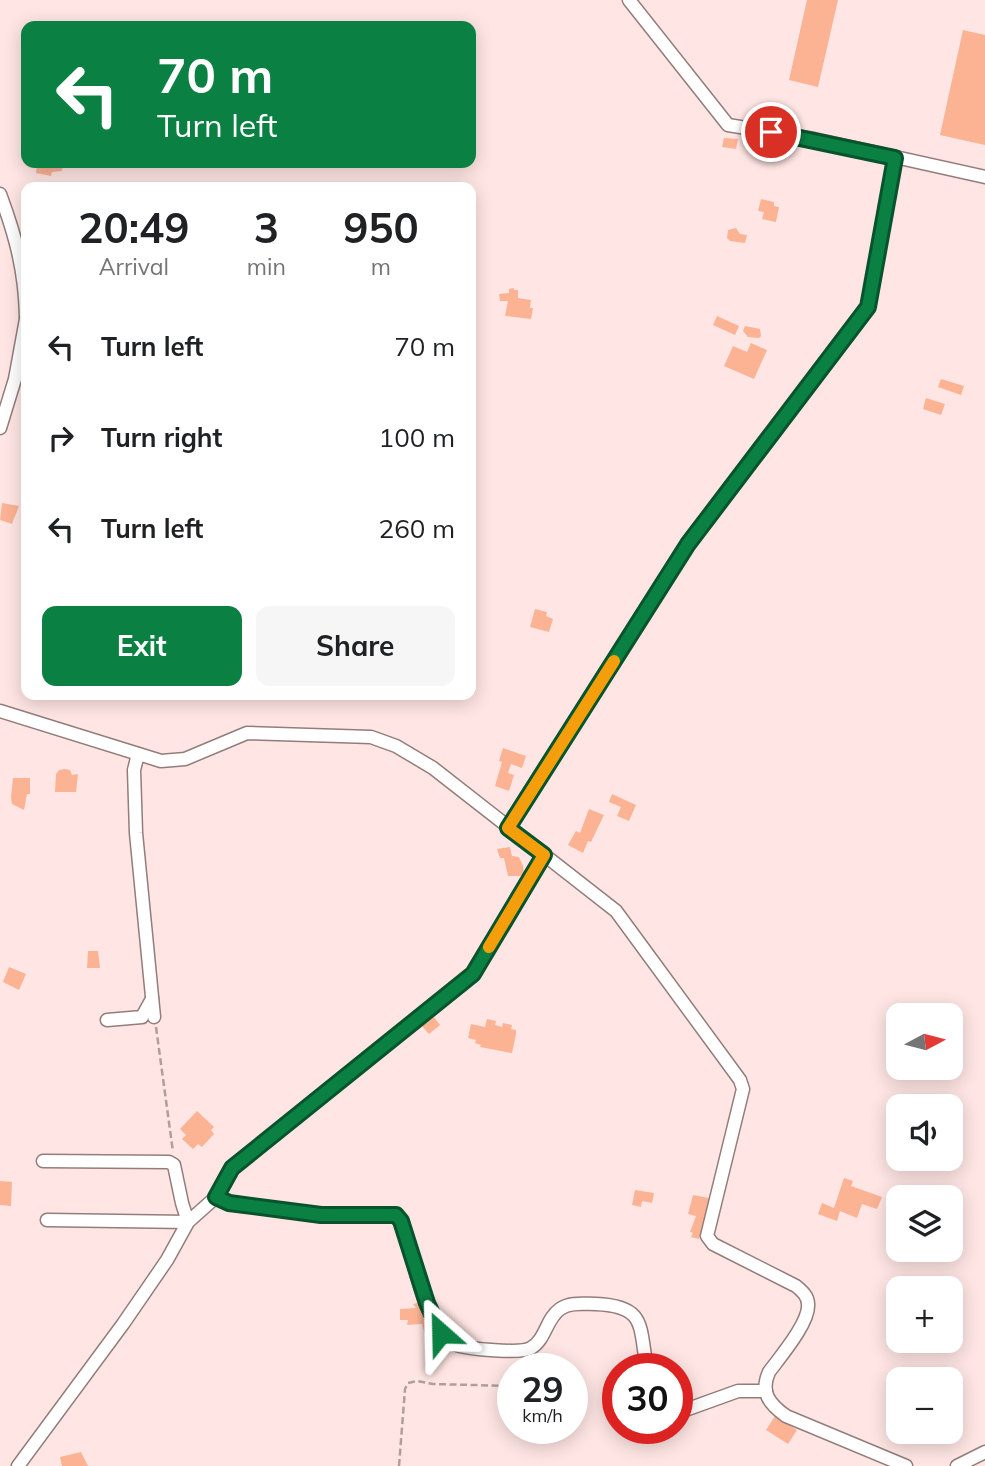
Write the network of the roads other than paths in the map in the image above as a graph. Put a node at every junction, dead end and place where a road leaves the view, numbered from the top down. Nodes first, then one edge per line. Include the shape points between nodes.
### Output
1 (629, 0) edge
2 (895, 158) junction
3 (985, 177) edge
4 (0, 194) edge
5 (21, 260) edge
6 (21, 346) edge
7 (0, 428) edge
8 (0, 711) edge
9 (138, 754) junction
10 (508, 828) junction
11 (544, 855) junction
12 (152, 999) junction
13 (154, 1017) road end
14 (107, 1020) dead end
15 (43, 1161) dead end
16 (216, 1197) junction
17 (47, 1220) dead end
18 (188, 1222) junction
19 (645, 1353) edge
20 (765, 1391) junction
21 (693, 1407) edge
22 (985, 1452) edge
23 (18, 1466) edge
24 (906, 1466) edge
25 (957, 1466) edge

1 - 2 street via 728,125
2 - 3 street
2 - 10 street via 868,307 688,544
4 - 5 street
6 - 7 street
8 - 9 street
9 - 10 street via 176,761 247,733 371,737 433,768
9 - 12 street via 134,770 136,833
10 - 11 street
11 - 16 street via 473,974 232,1168
11 - 20 street via 616,911 740,1080 743,1089 707,1237 796,1286 808,1302 805,1318 769,1372
12 - 13 street
12 - 14 street via 142,1017
15 - 18 street via 169,1161 174,1165
16 - 18 street
16 - 19 street via 229,1203 321,1215 396,1215 427,1303 446,1339 457,1346 526,1350 540,1340 561,1308 613,1305 633,1313 640,1324
17 - 18 street
18 - 23 street via 123,1324
20 - 21 street via 738,1391
20 - 24 street via 786,1416
22 - 25 street

